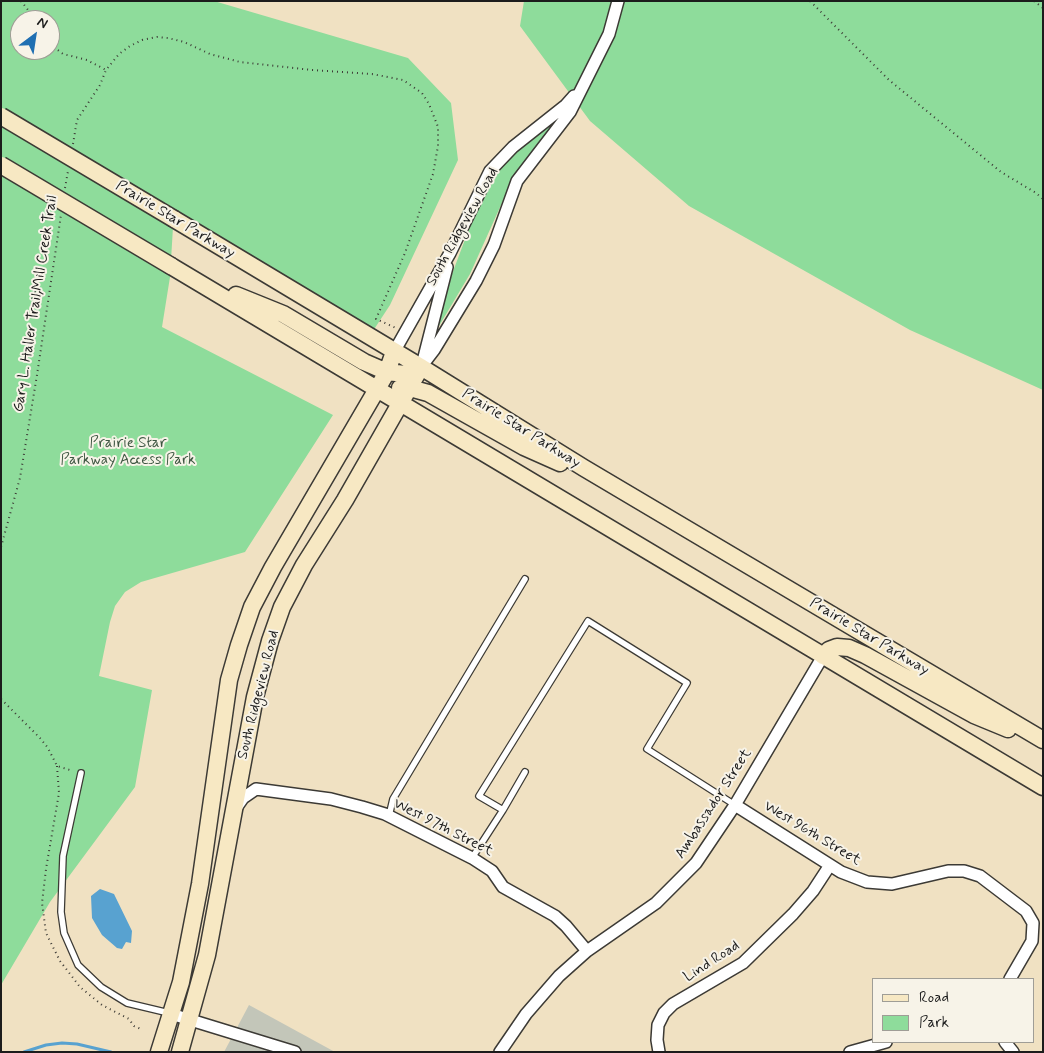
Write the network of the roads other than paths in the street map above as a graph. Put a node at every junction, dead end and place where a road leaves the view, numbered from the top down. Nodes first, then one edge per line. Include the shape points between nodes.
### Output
1 (618, 1) edge
2 (584, 85) junction
3 (1, 116) edge
4 (1, 165) edge
5 (450, 253) junction
6 (207, 287) junction
7 (394, 352) junction
8 (421, 367) junction
9 (387, 372) junction
10 (377, 388) junction
11 (416, 389) junction
12 (402, 403) junction
13 (434, 422) junction
14 (584, 468) junction
15 (525, 579) dead end
16 (823, 656) junction
17 (1036, 736) edge
18 (241, 768) junction
19 (526, 772) dead end
20 (81, 773) road end
21 (1043, 787) edge
22 (256, 789) junction
23 (735, 805) junction
24 (502, 810) junction
25 (233, 813) junction
26 (389, 816) junction
27 (472, 858) junction
28 (830, 864) junction
29 (587, 951) junction
30 (1011, 978) edge
31 (171, 1014) junction
32 (189, 1018) junction
33 (882, 1043) edge
34 (658, 1046) edge
35 (159, 1052) edge
36 (180, 1052) edge
37 (295, 1052) edge
38 (500, 1052) edge
39 (850, 1052) edge

1 - 2 street via 609,34
2 - 5 street, South Ridgeview Road via 566,105 513,147 490,171
2 - 8 street, South Ridgeview Road via 570,112 517,181 494,245 476,281
3 - 7 main road, Prairie Star Parkway, bridge
4 - 6 main road, bridge
5 - 7 street, South Ridgeview Road
5 - 8 street
6 - 9 main road via 283,314
6 - 10 main road
7 - 8 main road, Prairie Star Parkway
7 - 9 main road, South Ridgeview Road
8 - 9 main road via 405,374
8 - 11 main road, South Ridgeview Road
8 - 14 main road, Prairie Star Parkway
9 - 10 main road, South Ridgeview Road
10 - 11 main road
10 - 12 main road
10 - 31 main road, South Ridgeview Road via 272,567 252,607 239,645 229,680 200,884 181,982
11 - 12 main road, South Ridgeview Road
11 - 13 main road
11 - 14 main road via 446,402 524,447 558,462
12 - 13 main road
12 - 18 main road, South Ridgeview Road via 282,607 255,697
13 - 16 main road
14 - 17 main road, Prairie Star Parkway
15 - 26 lane via 393,799
16 - 17 main road via 837,647 849,648 974,715 1013,731
16 - 21 main road
16 - 23 street, Ambassador Street
18 - 22 street
18 - 25 main road, South Ridgeview Road
19 - 24 lane
20 - 31 lane via 63,856 61,912 64,933 78,965 101,987 127,1003
22 - 25 street via 243,798
22 - 26 street, West 97th Street via 331,799
23 - 24 lane via 647,749 687,683 588,621 480,796
23 - 28 street, West 96th Street
23 - 29 street, Ambassador Street via 710,844 677,884 656,904
24 - 27 lane
25 - 32 main road, South Ridgeview Road via 207,955
26 - 27 street, West 97th Street
27 - 29 street, West 97th Street via 492,871 503,887 555,916
28 - 30 street, West 96th Street via 867,882 892,884 948,871 980,876 1026,911 1033,923 1032,941
28 - 34 street, Lind Road via 793,914 743,963 673,1004 664,1013 658,1025
29 - 38 street, Ambassador Street via 541,995
31 - 32 street
31 - 35 main road, South Ridgeview Road
32 - 36 main road, South Ridgeview Road
32 - 37 street
33 - 39 street

